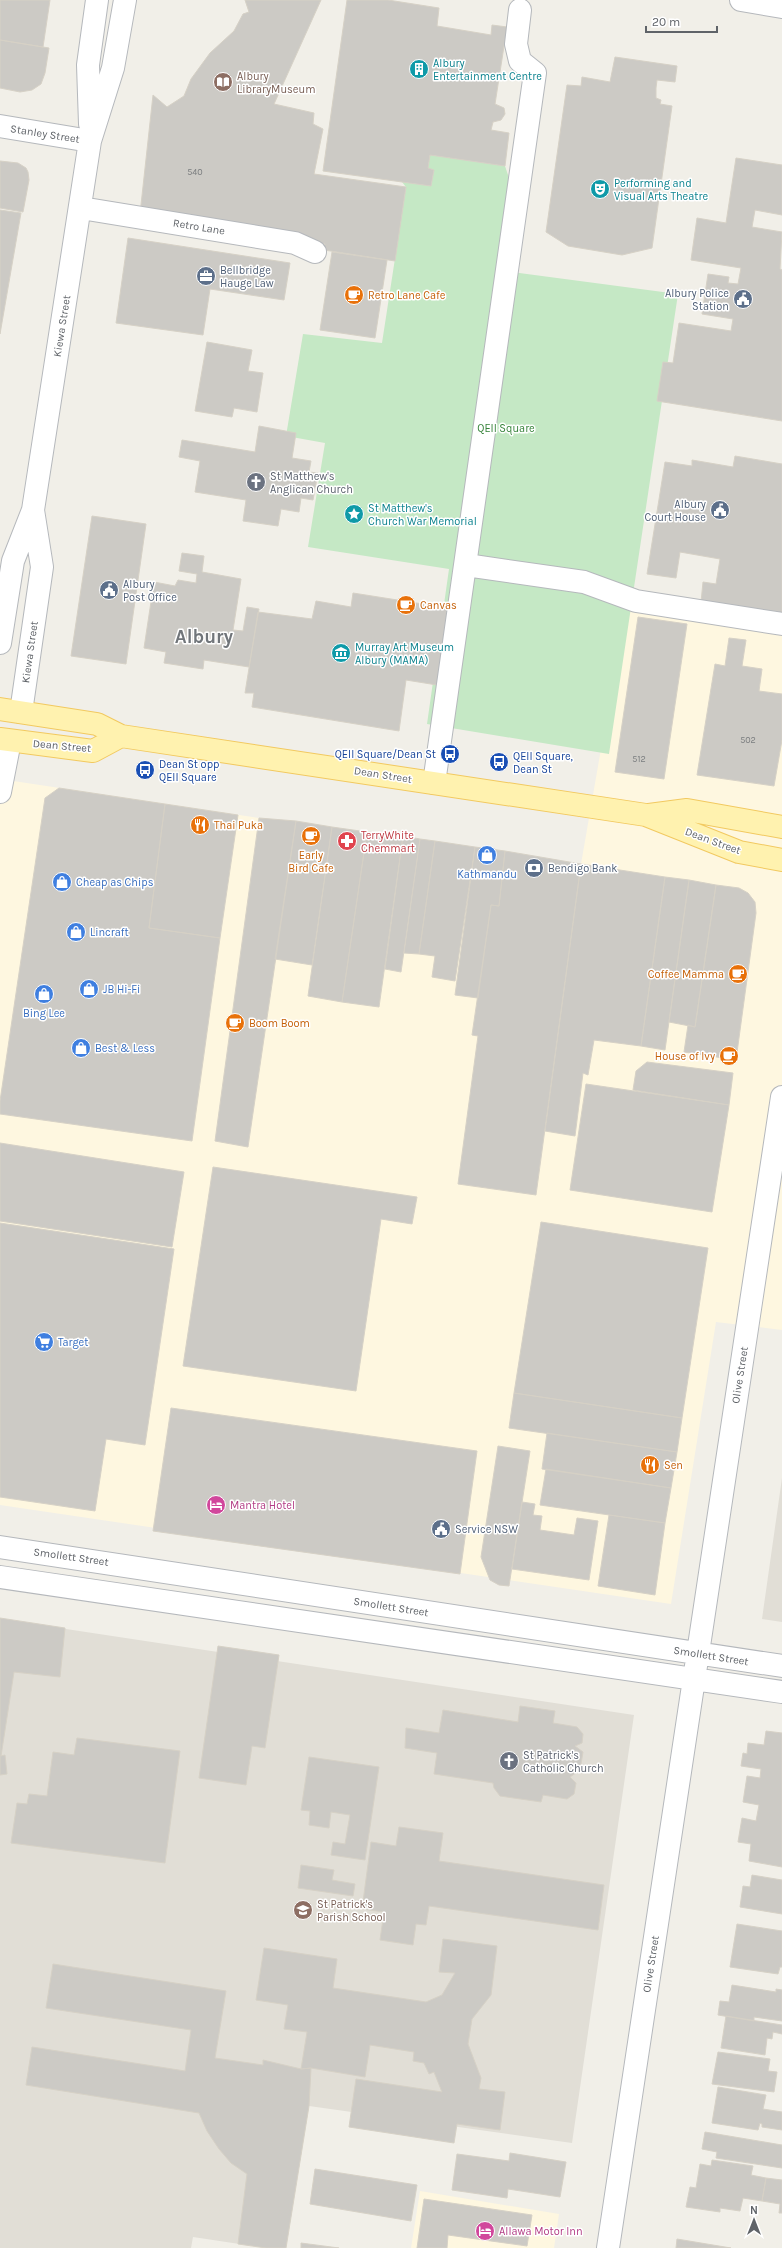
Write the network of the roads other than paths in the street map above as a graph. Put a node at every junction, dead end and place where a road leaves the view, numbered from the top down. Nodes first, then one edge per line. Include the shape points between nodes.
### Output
1 (96, 0) edge
2 (125, 0) edge
3 (741, 0) edge
4 (782, 6) edge
5 (520, 10) dead end
6 (0, 126) edge
7 (90, 141) junction
8 (81, 208) junction
9 (315, 252) dead end
10 (33, 510) junction
11 (466, 565) junction
12 (782, 624) edge
13 (0, 643) edge
14 (10, 710) edge
15 (121, 736) junction
16 (5, 740) edge
17 (434, 783) junction
18 (0, 792) edge
19 (646, 815) junction
20 (782, 826) edge
21 (782, 860) edge
22 (782, 1097) edge
23 (0, 1547) edge
24 (0, 1577) edge
25 (464, 1618) junction
26 (460, 1646) junction
27 (698, 1654) junction
28 (782, 1666) edge
29 (694, 1680) junction
30 (782, 1692) edge
31 (608, 2248) edge

1 - 7 street, Kiewa Street via 88,65
2 - 7 street, Kiewa Street via 113,68
3 - 4 street
5 - 11 street via 516,44 520,61 535,73
6 - 7 street, Stanley Street
7 - 8 street, Kiewa Street
8 - 9 street, Retro Lane via 295,242
8 - 10 street, Kiewa Street
10 - 13 street, Kiewa Street via 13,561
10 - 14 street, Kiewa Street via 42,567
11 - 12 street via 584,582 636,601
11 - 17 street
14 - 15 main road, Dean Street via 97,724
14 - 16 main road, Kiewa Street
15 - 16 main road, Dean Street via 93,751
15 - 17 main road, Dean Street
16 - 18 street, Kiewa Street
17 - 19 main road, Dean Street
19 - 20 main road, Dean Street via 687,810
19 - 21 main road, Dean Street via 739,852
22 - 27 street, Olive Street
23 - 25 street, Smollett Street
24 - 26 street
25 - 26 street
25 - 27 street, Smollett Street
26 - 29 street
27 - 28 street, Smollett Street
27 - 29 street, Olive Street
29 - 30 street
29 - 31 street, Olive Street

